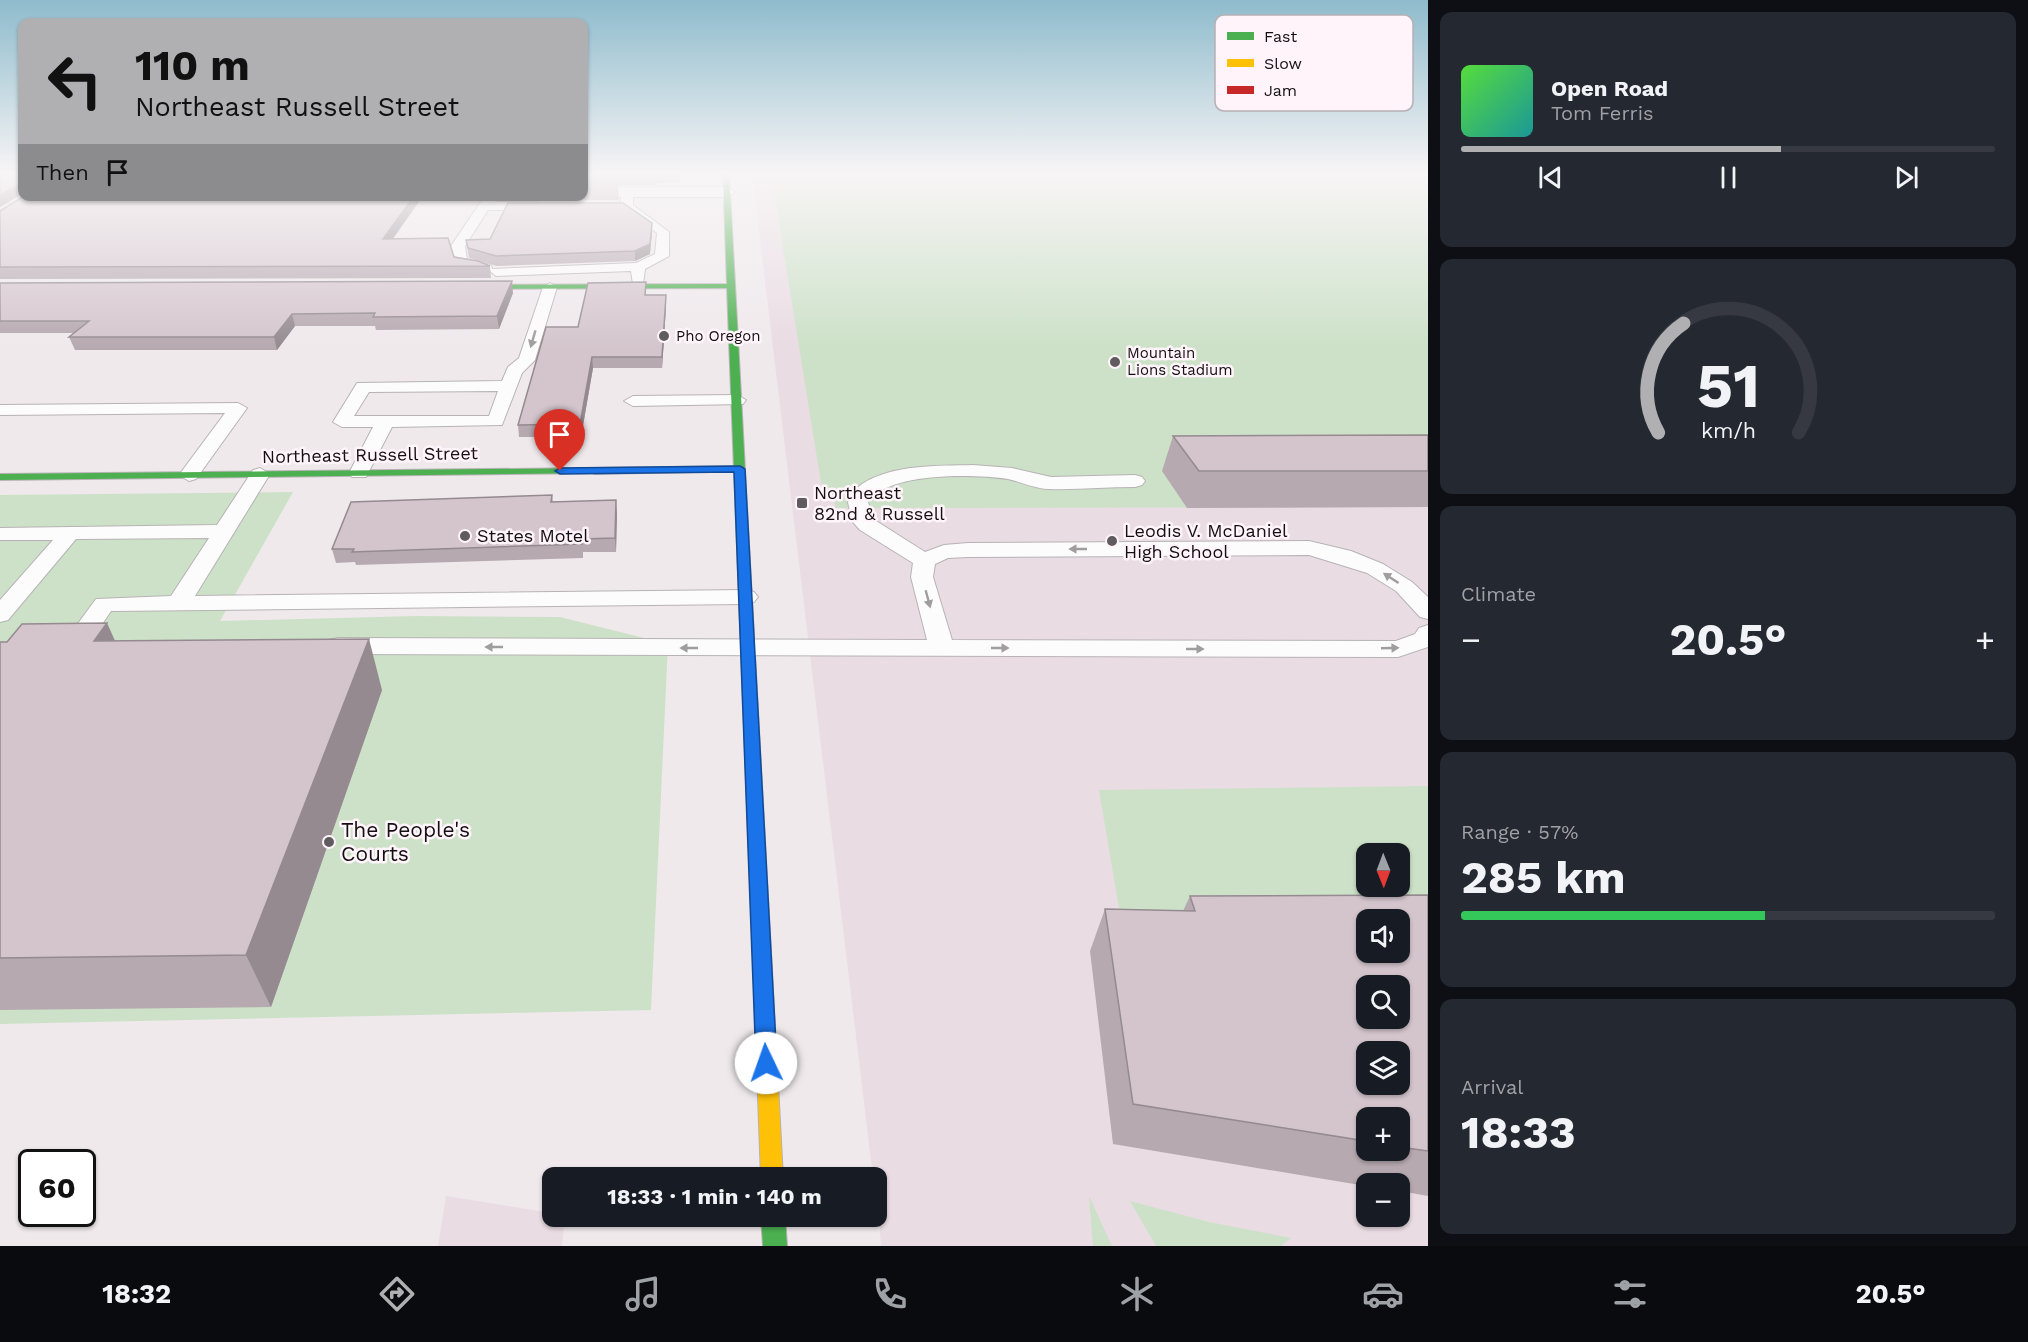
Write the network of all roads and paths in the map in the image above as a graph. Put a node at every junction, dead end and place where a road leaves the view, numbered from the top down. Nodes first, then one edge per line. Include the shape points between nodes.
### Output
1 (468, 231) edge
2 (662, 231) edge
3 (729, 231) edge
4 (638, 267) junction
5 (496, 272) junction
6 (638, 286) junction
7 (731, 286) junction
8 (448, 287) edge
9 (507, 287) junction
10 (550, 287) junction
11 (509, 386) junction
12 (737, 400) junction
13 (633, 401) dead end
14 (0, 410) edge
15 (385, 422) junction
16 (740, 469) junction
17 (359, 473) junction
18 (260, 474) junction
19 (189, 475) junction
20 (0, 477) edge
21 (1135, 481) dead end
22 (224, 531) junction
23 (70, 533) junction
24 (0, 534) edge
25 (924, 561) junction
26 (746, 597) junction
27 (178, 604) junction
28 (1428, 612) edge
29 (0, 615) edge
30 (1428, 633) edge
31 (43, 645) edge
32 (311, 646) edge
33 (748, 648) junction
34 (942, 648) junction
35 (771, 1167) edge
36 (774, 1227) edge
37 (775, 1246) edge

1 - 5 lane via 458,246 461,263
2 - 4 lane via 662,255
3 - 7 main road
4 - 5 lane
4 - 6 lane
5 - 9 lane via 508,277
6 - 7 main road
6 - 10 main road
7 - 12 main road
8 - 9 main road
9 - 10 main road
10 -> 11 lane via 527,360 514,371
11 - 15 lane via 496,421
11 - 15 lane via 363,387 342,422
12 - 13 lane
12 - 16 main road
14 - 19 lane via 238,408
15 - 17 lane
16 - 17 main road, Northeast Russell Street
16 - 26 main road
17 - 18 main road, Northeast Russell Street
18 - 19 main road, Northeast Russell Street
18 - 22 lane
19 - 20 main road, Northeast Russell Street
21 - 25 lane via 1037,482 1012,474 922,473 884,479 872,486 862,495 858,506 863,520
22 - 23 lane
22 - 27 lane
23 - 24 lane
23 - 29 lane
28 -> 25 lane via 1416,594 1386,574 1346,556 1309,548 968,550 944,552
25 -> 34 lane via 922,577
26 - 27 lane
26 - 33 main road
27 - 31 lane via 104,604 86,645
34 -> 30 lane via 1398,649 1426,639
33 -> 32 lane
33 - 34 lane
33 - 35 main road
36 - 37 main road

